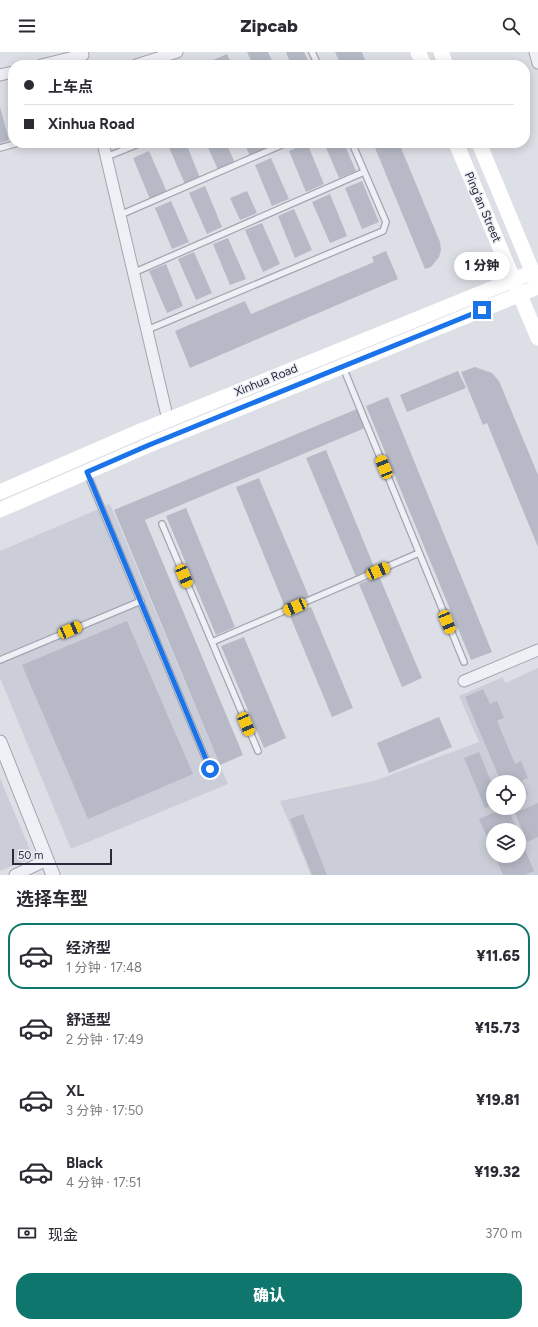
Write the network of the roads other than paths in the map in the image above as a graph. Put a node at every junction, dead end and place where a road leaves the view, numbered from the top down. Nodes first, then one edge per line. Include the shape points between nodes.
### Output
1 (178, 52) edge
2 (534, 52) edge
3 (83, 57) edge
4 (67, 60) edge
5 (152, 60) edge
6 (538, 63) edge
7 (104, 148) edge
8 (128, 148) edge
9 (274, 148) edge
10 (354, 148) edge
11 (458, 148) edge
12 (481, 148) edge
13 (106, 157) junction
14 (364, 172) junction
15 (120, 215) junction
16 (134, 273) junction
17 (513, 280) junction
18 (536, 281) edge
19 (520, 295) junction
20 (147, 330) junction
21 (538, 338) edge
22 (343, 366) junction
23 (168, 420) junction
24 (87, 472) junction
25 (0, 492) edge
26 (0, 510) edge
27 (162, 524) dead end
28 (419, 553) junction
29 (140, 601) junction
30 (212, 642) junction
31 (538, 650) edge
32 (0, 660) edge
33 (464, 662) dead end
34 (464, 681) dead end
35 (0, 742) edge
36 (258, 752) dead end
37 (210, 769) dead end
38 (47, 860) junction
39 (15, 875) edge
40 (53, 875) edge

1 - 5 street
2 - 6 street
3 - 4 street
7 - 13 street
8 - 13 lane
9 - 15 lane
10 - 14 lane
11 - 17 main road, Ping'an Street
12 - 18 main road, Ping'an Street
13 - 15 street
14 - 16 lane
14 - 20 lane via 386,222 383,231
15 - 16 street
16 - 20 street
17 - 18 main road, Xinhua Road
17 - 19 main road, Ping'an Street
17 - 23 main road, Xinhua Road
18 - 19 main road, Xinhua Road
19 - 21 main road, Ping'an Street
19 - 22 main road, Xinhua Road
20 - 23 street
22 - 24 main road, Xinhua Road
22 - 28 lane
23 - 25 main road, Xinhua Road
24 - 26 main road, Xinhua Road
24 - 29 lane
27 - 30 lane
28 - 30 lane
28 - 33 lane
29 - 32 lane
29 - 37 lane
30 - 36 lane
31 - 34 street
35 - 38 street
38 - 39 street
38 - 40 street

